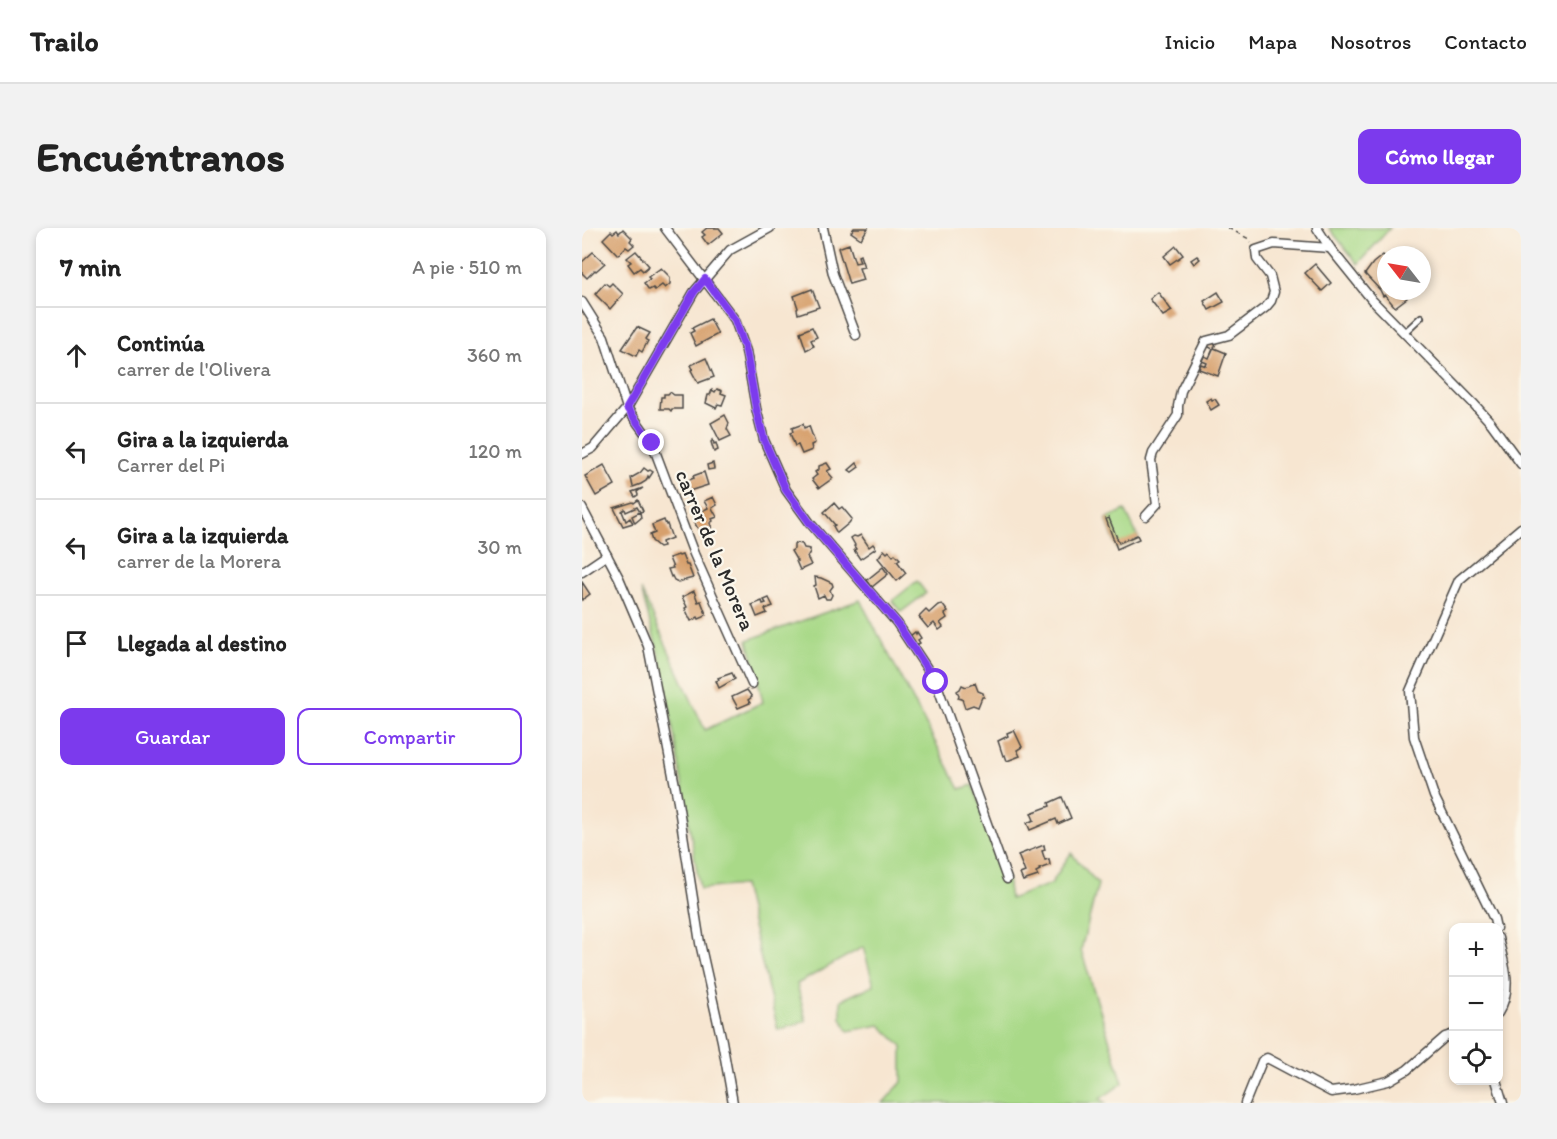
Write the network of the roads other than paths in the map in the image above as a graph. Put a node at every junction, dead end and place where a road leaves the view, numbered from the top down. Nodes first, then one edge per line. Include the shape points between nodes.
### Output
1 (665, 228) edge
2 (770, 228) edge
3 (823, 228) edge
4 (1317, 228) edge
5 (1330, 248) junction
6 (705, 279) junction
7 (582, 302) edge
8 (1421, 317) dead end
9 (1405, 332) junction
10 (856, 335) dead end
11 (627, 408) junction
12 (582, 454) edge
13 (1521, 464) edge
14 (582, 508) edge
15 (1146, 516) dead end
16 (1521, 528) edge
17 (607, 555) junction
18 (582, 572) edge
19 (752, 684) dead end
20 (1007, 879) dead end
21 (1495, 923) edge
22 (1503, 960) edge
23 (1503, 1006) edge
24 (1449, 1036) edge
25 (1498, 1085) edge
26 (733, 1103) edge
27 (1245, 1103) edge
28 (1503, 1103) edge

1 - 6 street
2 - 6 street via 730,250
3 - 10 street via 833,274
4 - 5 street
5 - 9 street via 1372,300
5 - 15 street via 1274,244 1256,250 1257,259 1270,276 1274,292 1271,300 1228,335 1206,341 1181,391 1179,415 1153,453 1157,504
6 - 11 street
6 - 20 street via 735,320 746,351 764,440 786,490 897,623 936,682
7 - 11 street, carrer de la Morera via 604,337
8 - 9 lane
9 - 13 street via 1491,423
11 - 12 street via 593,448
11 - 19 street, carrer de la Morera via 652,443 694,554
14 - 17 street
16 - 21 street via 1459,580 1410,691 1414,737 1434,796
17 - 18 street
17 - 26 street via 648,645 700,943
22 - 23 street via 1508,982
24 - 27 street via 1388,1081 1331,1092 1267,1058 1262,1061
25 - 28 street

